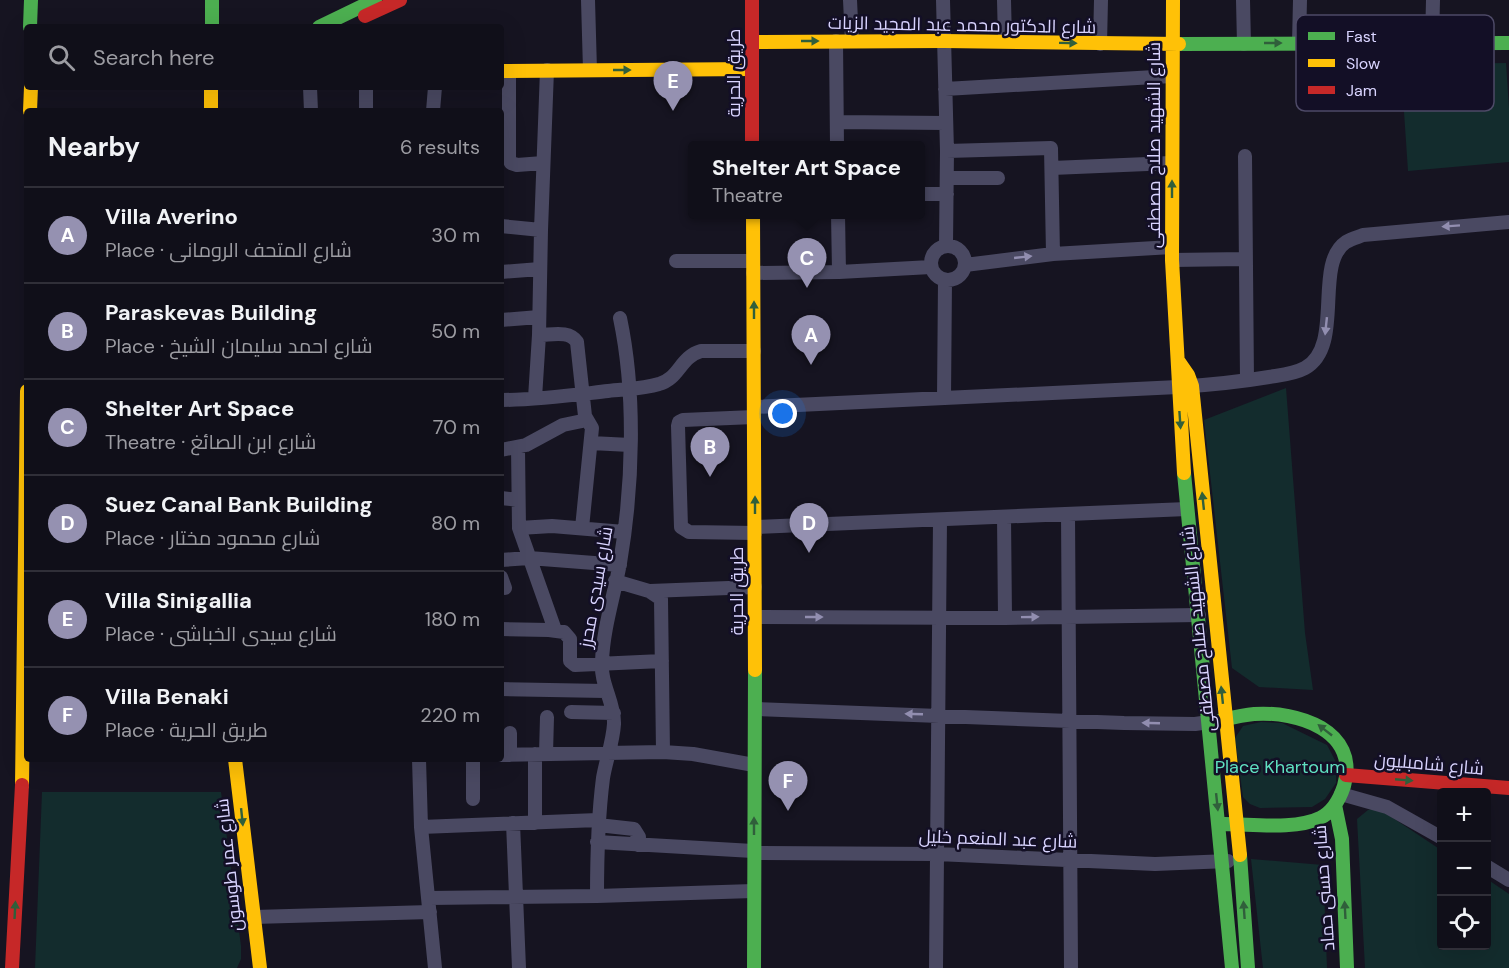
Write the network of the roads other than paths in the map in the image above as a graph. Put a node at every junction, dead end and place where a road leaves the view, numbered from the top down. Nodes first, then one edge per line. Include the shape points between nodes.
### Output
1 (31, 0) edge
2 (212, 0) edge
3 (375, 0) edge
4 (400, 0) edge
5 (588, 0) edge
6 (752, 0) edge
7 (850, 0) edge
8 (942, 0) edge
9 (1004, 0) edge
10 (1101, 0) edge
11 (1173, 0) edge
12 (1243, 0) edge
13 (1300, 0) edge
14 (1433, 0) edge
15 (1300, 15) edge
16 (1433, 15) edge
17 (30, 24) edge
18 (212, 24) edge
19 (325, 24) edge
20 (350, 24) edge
21 (836, 41) junction
22 (852, 41) junction
23 (944, 41) junction
24 (752, 42) junction
25 (1005, 42) junction
26 (1296, 43) edge
27 (1494, 43) edge
28 (1509, 43) edge
29 (1100, 44) junction
30 (1173, 44) junction
31 (1244, 44) junction
32 (752, 69) junction
33 (547, 70) junction
34 (590, 70) junction
35 (505, 71) edge
36 (1172, 76) junction
37 (945, 89) junction
38 (31, 90) edge
39 (211, 90) edge
40 (310, 90) edge
41 (366, 90) edge
42 (435, 90) edge
43 (30, 108) edge
44 (211, 108) edge
45 (311, 108) edge
46 (366, 108) edge
47 (433, 108) edge
48 (837, 122) junction
49 (946, 123) junction
50 (753, 141) edge
51 (837, 141) edge
52 (947, 151) junction
53 (1245, 156) dead end
54 (505, 159) edge
55 (543, 163) junction
56 (1171, 163) junction
57 (1052, 168) junction
58 (947, 178) junction
59 (998, 178) dead end
60 (925, 194) edge
61 (947, 194) junction
62 (753, 219) edge
63 (838, 219) edge
64 (1509, 222) edge
65 (504, 226) edge
66 (541, 230) junction
67 (946, 245) junction
68 (1053, 254) junction
69 (1172, 254) junction
70 (1245, 259) junction
71 (676, 261) dead end
72 (965, 265) junction
73 (753, 267) junction
74 (931, 267) junction
75 (540, 269) junction
76 (504, 272) edge
77 (838, 272) junction
78 (945, 280) junction
79 (539, 316) junction
80 (620, 318) dead end
81 (504, 320) edge
82 (539, 335) junction
83 (754, 351) junction
84 (1247, 380) junction
85 (1185, 387) junction
86 (628, 389) junction
87 (582, 394) junction
88 (535, 398) junction
89 (944, 398) junction
90 (504, 400) edge
91 (754, 412) junction
92 (587, 420) junction
93 (591, 442) junction
94 (630, 445) junction
95 (518, 448) junction
96 (504, 450) edge
97 (504, 498) edge
98 (518, 500) junction
99 (1187, 509) junction
100 (1068, 514) junction
101 (1004, 517) junction
102 (940, 520) junction
103 (519, 528) junction
104 (582, 528) junction
105 (755, 530) junction
106 (624, 532) junction
107 (529, 558) junction
108 (504, 560) edge
109 (620, 565) junction
110 (615, 581) junction
111 (755, 587) junction
112 (648, 591) junction
113 (1199, 615) junction
114 (756, 617) junction
115 (1068, 617) junction
116 (940, 618) junction
117 (1005, 618) junction
118 (504, 629) edge
119 (555, 630) junction
120 (662, 661) junction
121 (601, 664) junction
122 (24, 676) edge
123 (504, 689) edge
124 (605, 691) junction
125 (755, 709) junction
126 (571, 712) dead end
127 (614, 713) junction
128 (939, 715) junction
129 (547, 717) dead end
130 (1225, 720) junction
131 (1070, 721) junction
132 (1209, 722) junction
133 (510, 733) dead end
134 (608, 752) junction
135 (663, 752) junction
136 (541, 754) junction
137 (506, 755) edge
138 (235, 762) edge
139 (419, 762) edge
140 (473, 762) edge
141 (754, 765) junction
142 (1346, 776) junction
143 (1509, 788) edge
144 (472, 799) dead end
145 (1338, 800) junction
146 (535, 822) junction
147 (513, 823) junction
148 (598, 823) junction
149 (1219, 824) junction
150 (1236, 824) junction
151 (421, 827) junction
152 (1437, 835) edge
153 (597, 842) junction
154 (638, 844) junction
155 (753, 852) junction
156 (938, 854) junction
157 (1070, 860) junction
158 (1240, 860) junction
159 (1223, 862) junction
160 (1491, 869) edge
161 (1509, 880) edge
162 (753, 891) junction
163 (516, 896) junction
164 (597, 896) junction
165 (429, 905) junction
166 (253, 917) junction
167 (13, 966) edge
168 (258, 967) edge
169 (435, 968) edge
170 (519, 968) edge
171 (754, 968) edge
172 (936, 968) edge
173 (1071, 968) edge
174 (1232, 968) edge
175 (1248, 968) edge
176 (1347, 968) edge

1 - 17 main road
2 - 18 main road
3 - 19 main road
4 - 20 main road
5 - 34 street
6 - 24 main road, طريق الحرية
7 - 22 street
8 - 23 street
9 - 25 street
10 - 29 street
11 - 30 main road, شارع الشهيد صلاح مصطفى
12 - 31 street
13 - 15 street
14 - 16 street
21 - 22 main road, شارع الدكتور محمد عبد المجيد الزيات
24 -> 21 main road, شارع الدكتور محمد عبد المجيد الزيات
21 - 48 street
22 - 23 main road, شارع الدكتور محمد عبد المجيد الزيات
23 - 25 main road, شارع الدكتور محمد عبد المجيد الزيات
23 - 37 street
24 - 32 main road, طريق الحرية
25 -> 29 main road, شارع الدكتور محمد عبد المجيد الزيات
31 -> 26 main road, شارع الدكتور محمد عبد المجيد الزيات
27 - 28 main road, شارع الدكتور محمد عبد المجيد الزيات
29 - 30 main road, شارع الدكتور محمد عبد المجيد الزيات
30 - 31 main road, شارع الدكتور محمد عبد المجيد الزيات
30 - 36 main road, شارع الشهيد صلاح مصطفى
34 -> 32 main road
32 - 50 main road, طريق الحرية
33 - 34 main road
33 - 35 main road
33 - 55 street
35 - 54 street
36 - 37 street
36 - 56 main road, شارع الشهيد صلاح مصطفى
37 - 49 street
38 - 43 main road
39 - 44 main road
40 - 45 street
41 - 46 street
42 - 47 street
48 - 49 street
48 - 51 street
49 - 52 street
52 - 57 street via 1048,147 1052,151
52 - 58 street
53 - 70 street
54 - 55 street via 517,165
55 - 66 street
56 - 57 street
69 -> 56 main road, شارع الشهيد صلاح مصطفى
57 - 68 street
58 - 59 street
58 - 61 street
60 - 61 street
61 - 67 street
62 - 73 main road, طريق الحرية
63 - 77 street
64 -> 84 street via 1363,235 1345,243 1335,258 1324,343 1315,359 1294,372
65 - 66 street
66 - 75 street
67 - 72 street via 958,248
67 - 74 street via 933,255
68 - 69 street
72 -> 68 street
69 - 70 street
69 - 85 main road, شارع الشهيد صلاح مصطفى via 1179,361 1188,375
70 - 84 street
71 - 73 street
72 - 78 street via 956,278
73 - 77 street
83 -> 73 main road, طريق الحرية
74 - 77 street
74 - 78 street
75 - 76 street
75 - 79 street
78 - 89 street
79 - 81 street
79 - 82 street
80 - 86 street, شارع سيدى محرز
82 - 87 street via 568,334 575,338
82 - 88 street
83 - 86 street via 701,351 686,358 668,380
83 - 91 main road, طريق الحرية
84 - 85 street
85 - 89 street
85 -> 99 main road, شارع الشهيد صلاح مصطفى
130 -> 85 main road, شارع الشهيد صلاح مصطفى
86 - 87 street
86 - 94 street, شارع سيدى محرز
87 - 88 street
87 - 92 street
88 - 90 street
89 - 91 street
105 -> 91 main road, طريق الحرية
91 - 105 street via 683,420 678,426 681,527 690,532
92 - 93 street
92 - 95 street via 563,425
93 - 94 street
93 - 104 street
94 - 106 street, شارع سيدى محرز
95 - 96 street
95 - 98 street
97 - 98 street
98 - 103 street
99 - 100 street
99 - 113 main road, شارع الشهيد صلاح مصطفى
100 - 101 street
100 - 115 street
101 - 102 street
101 - 117 street
102 - 105 street
102 - 116 street
103 - 104 street
103 - 107 street
104 - 106 street
105 - 111 main road, طريق الحرية
106 - 109 street, شارع سيدى محرز
107 - 108 street
107 - 109 street
107 - 119 street
109 - 110 street, شارع سيدى محرز
110 - 112 street
110 - 121 street, شارع سيدى محرز
111 - 112 street
111 - 114 main road, طريق الحرية
112 - 120 street via 661,599
113 - 115 street
113 - 132 main road, شارع الشهيد صلاح مصطفى
114 -> 116 street
114 - 125 main road, طريق الحرية
117 -> 115 street
115 - 131 street
116 - 117 street
116 - 128 street
118 - 119 street
119 - 121 street via 570,639 570,661 575,665
120 - 121 street
120 - 135 street
121 - 124 street, شارع سيدى محرز
167 -> 122 main road
123 - 124 street
124 - 127 street, شارع سيدى محرز
128 -> 125 street
125 - 141 main road, طريق الحرية
126 - 127 street
127 - 134 street, شارع سيدى محرز
128 - 131 street
128 - 156 street
129 - 136 street
130 - 132 main road
142 -> 130 main road via 1344,757 1336,740 1314,722 1260,714
130 - 150 main road, شارع الشهيد صلاح مصطفى
132 -> 131 street
131 - 157 street
132 -> 149 main road, شارع الشهيد صلاح مصطفى
133 - 137 street
134 - 135 street
134 - 136 street
134 - 148 street, شارع سيدى محرز
135 - 141 street
136 - 137 street
136 - 146 street
138 -> 166 main road, شارع عمر طوسون
139 - 151 street
140 - 144 street
155 -> 141 main road, طريق الحرية
142 -> 143 main road, شارع شامبليون
142 - 145 main road
145 - 150 main road via 1320,818 1310,821
145 - 152 street via 1387,807
176 -> 145 main road, شارع حسنى حماد
146 - 147 street
146 - 148 street
147 - 151 street
147 - 163 street
148 - 153 street, شارع سيدى محرز
148 - 154 street via 634,829
149 - 150 main road
149 - 159 main road, شارع الشهيد صلاح مصطفى
150 - 158 main road, شارع الشهيد صلاح مصطفى
151 - 165 street
153 - 154 street, شارع عبد المنعم خليل
153 - 164 street, شارع سيدى محرز
154 - 155 street, شارع عبد المنعم خليل
155 - 156 street, شارع عبد المنعم خليل
155 - 162 main road, طريق الحرية
156 - 157 street, شارع عبد المنعم خليل
156 - 172 street
157 - 159 street, شارع عبد المنعم خليل
157 - 173 street
158 - 159 street, شارع عبد المنعم خليل
175 -> 158 main road, شارع الشهيد صلاح مصطفى
159 - 174 main road, شارع الشهيد صلاح مصطفى
160 - 161 street
162 - 164 street
162 - 171 main road, طريق الحرية
163 - 164 street
163 - 165 street
163 - 170 street
165 - 166 street
165 - 169 street
166 - 168 main road, شارع عمر طوسون

